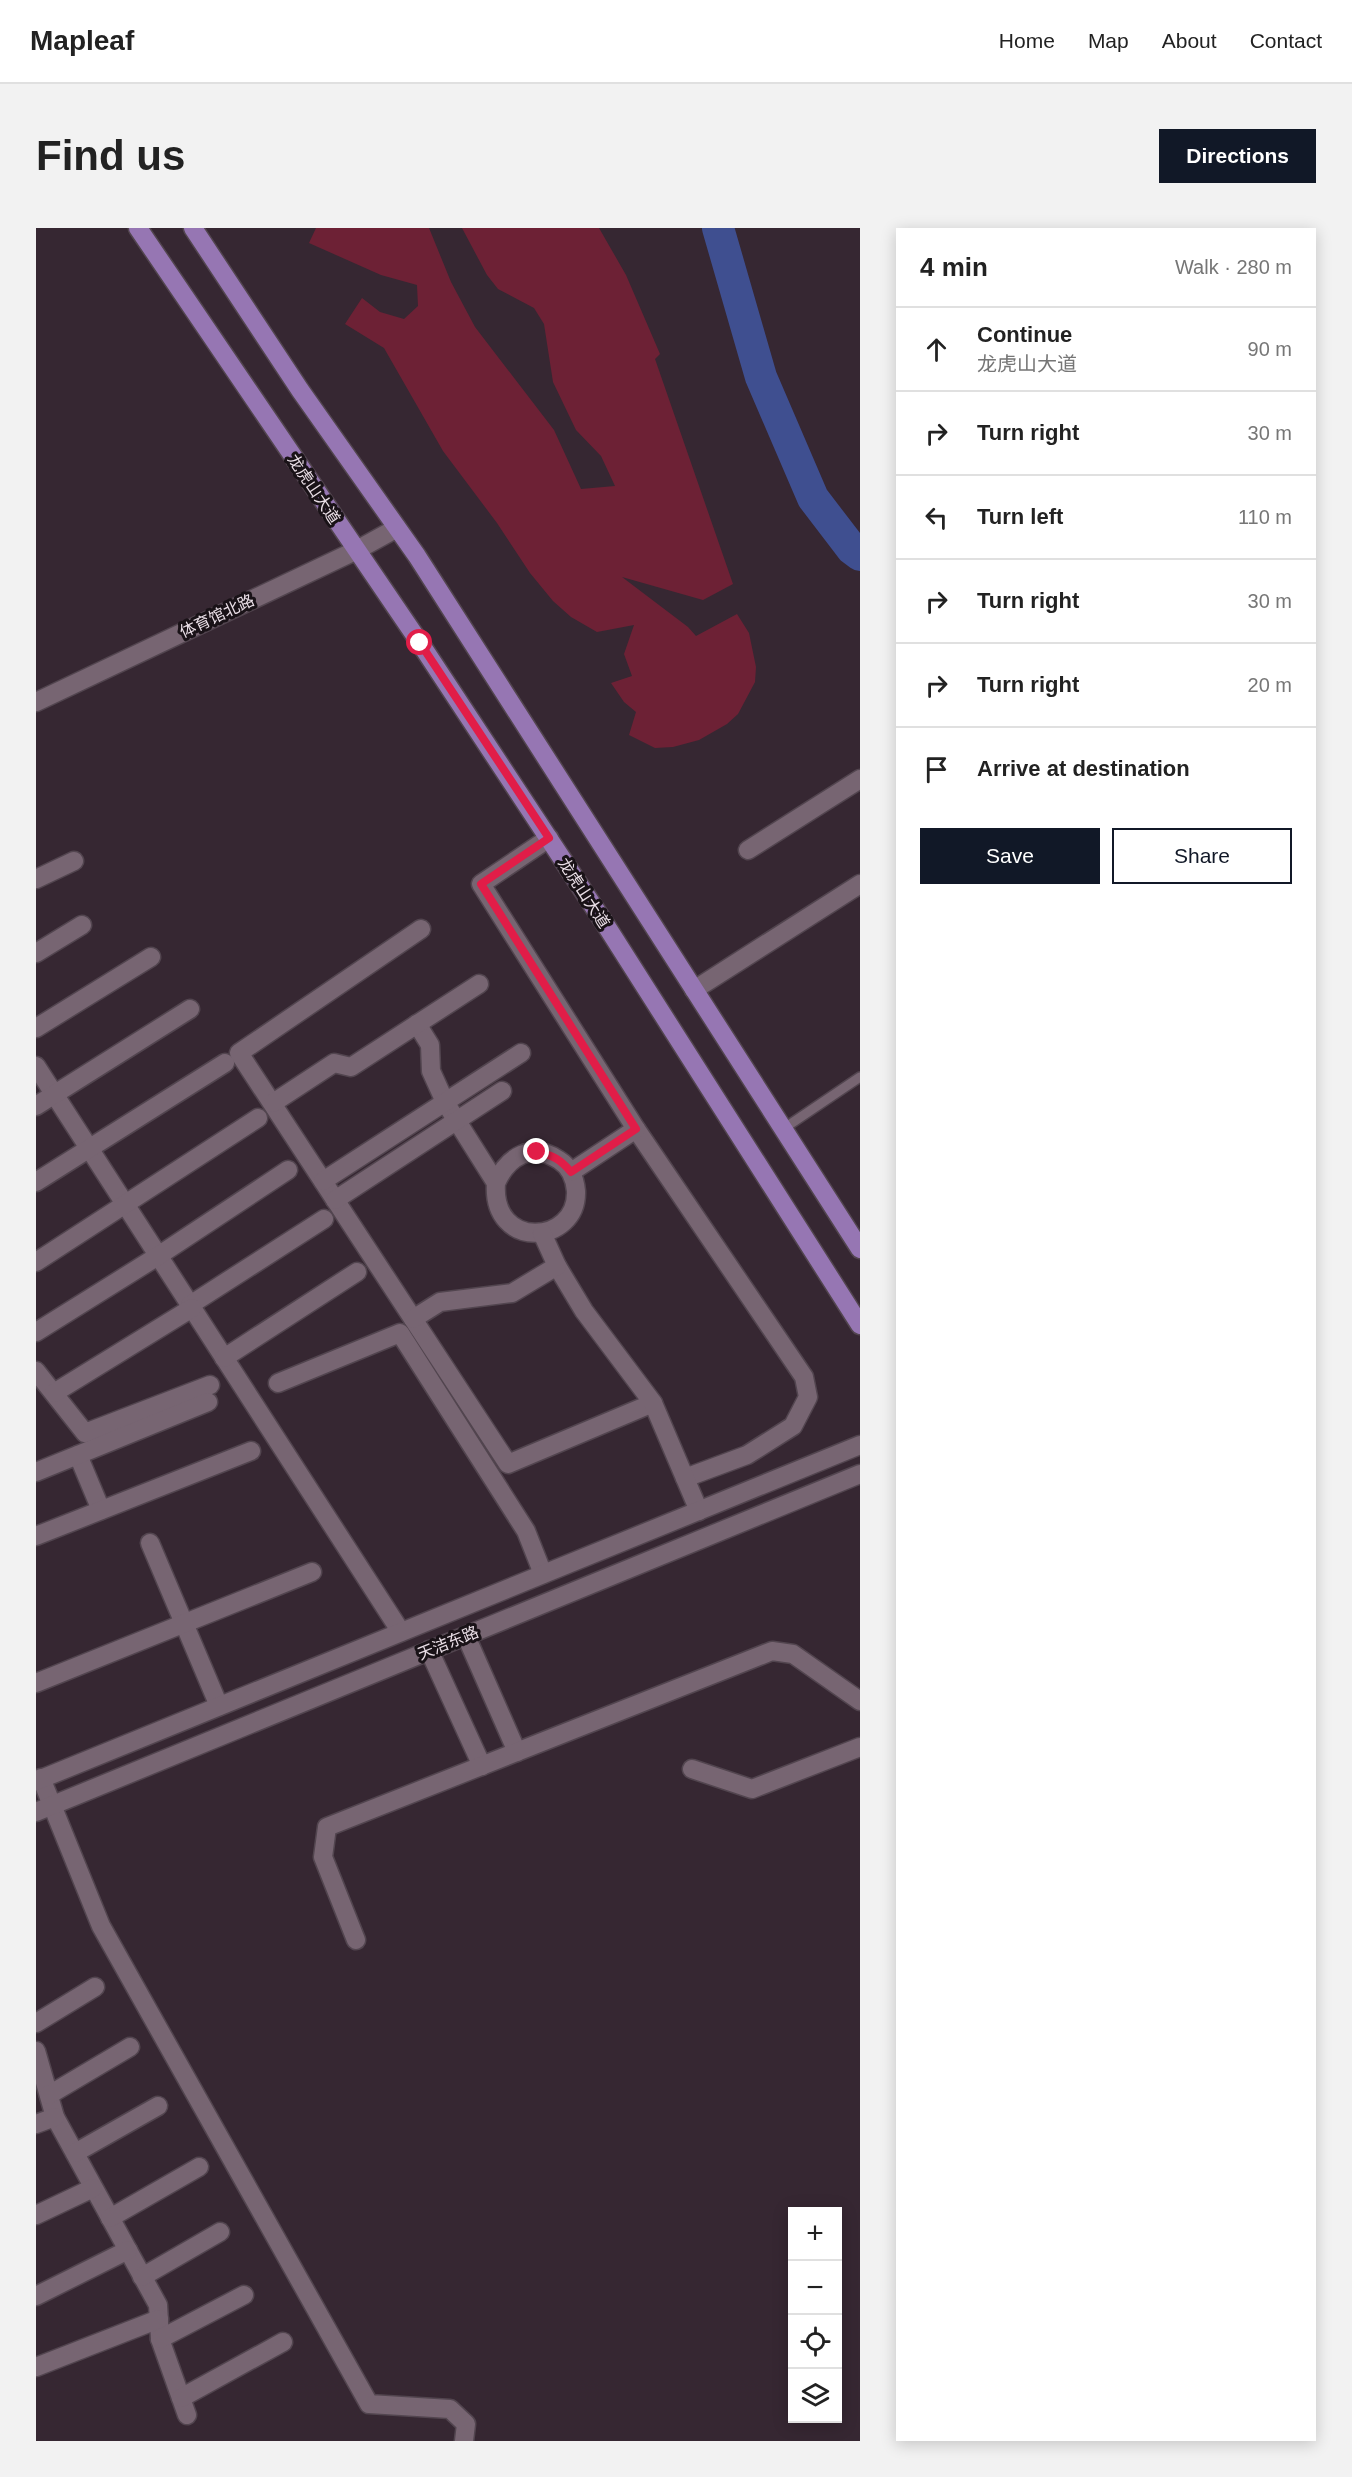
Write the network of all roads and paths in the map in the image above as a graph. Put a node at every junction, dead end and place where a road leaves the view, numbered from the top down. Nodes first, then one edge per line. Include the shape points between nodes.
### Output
1 (138, 228) edge
2 (193, 228) edge
3 (397, 528) junction
4 (357, 550) junction
5 (36, 702) edge
6 (860, 779) edge
7 (549, 838) junction
8 (748, 850) dead end
9 (74, 861) dead end
10 (36, 879) edge
11 (860, 884) edge
12 (82, 926) dead end
13 (421, 930) dead end
14 (36, 953) edge
15 (151, 957) dead end
16 (479, 984) dead end
17 (694, 990) junction
18 (190, 1010) dead end
19 (417, 1024) junction
20 (36, 1028) edge
21 (521, 1053) dead end
22 (225, 1063) dead end
23 (36, 1066) edge
24 (860, 1077) edge
25 (502, 1090) dead end
26 (54, 1094) junction
27 (446, 1102) junction
28 (273, 1103) junction
29 (36, 1106) edge
30 (258, 1118) dead end
31 (457, 1120) junction
32 (636, 1129) junction
33 (783, 1129) junction
34 (89, 1148) junction
35 (288, 1170) dead end
36 (571, 1172) junction
37 (323, 1181) junction
38 (36, 1182) edge
39 (496, 1183) junction
40 (335, 1200) junction
41 (126, 1205) junction
42 (324, 1219) dead end
43 (542, 1233) junction
44 (860, 1249) edge
45 (158, 1256) junction
46 (36, 1262) edge
47 (557, 1266) junction
48 (357, 1272) dead end
49 (191, 1306) junction
50 (413, 1319) junction
51 (860, 1325) edge
52 (36, 1332) edge
53 (224, 1358) junction
54 (36, 1371) edge
55 (278, 1383) dead end
56 (54, 1393) junction
57 (652, 1403) junction
58 (860, 1445) edge
59 (250, 1451) dead end
60 (78, 1455) junction
61 (36, 1472) edge
62 (860, 1474) edge
63 (685, 1478) junction
64 (101, 1510) junction
65 (699, 1511) junction
66 (36, 1536) edge
67 (150, 1543) dead end
68 (312, 1572) dead end
69 (543, 1574) junction
70 (184, 1623) junction
71 (401, 1632) junction
72 (466, 1636) junction
73 (429, 1650) junction
74 (36, 1683) edge
75 (860, 1701) edge
76 (219, 1706) junction
77 (860, 1747) edge
78 (517, 1752) junction
79 (482, 1766) junction
80 (692, 1769) dead end
81 (39, 1780) edge
82 (53, 1805) junction
83 (36, 1812) edge
84 (356, 1940) dead end
85 (95, 1987) dead end
86 (36, 2023) edge
87 (130, 2047) dead end
88 (36, 2051) edge
89 (49, 2095) junction
90 (158, 2106) dead end
91 (55, 2116) junction
92 (36, 2124) edge
93 (75, 2153) junction
94 (199, 2167) dead end
95 (93, 2188) junction
96 (36, 2215) edge
97 (110, 2218) junction
98 (220, 2232) dead end
99 (128, 2250) junction
100 (142, 2277) junction
101 (244, 2295) dead end
102 (36, 2296) edge
103 (159, 2319) junction
104 (160, 2339) junction
105 (283, 2342) dead end
106 (36, 2367) edge
107 (465, 2441) edge

1 - 4 main road, 龙虎山大道
2 - 3 main road
3 - 4 street, 体育馆北路
3 - 17 main road
4 - 5 street, 体育馆北路
4 - 7 main road, 龙虎山大道
6 - 8 street
7 - 32 street via 481,884
7 - 51 main road, 龙虎山大道
9 - 10 street
11 - 17 street
12 - 14 street
13 - 28 street via 240,1053
15 - 20 street
16 - 19 street
17 - 33 main road
18 - 26 street
19 - 27 street via 430,1045 431,1071
19 - 28 street via 351,1067 334,1063
21 - 27 street
22 - 34 street
23 - 26 street
24 - 33 lane
25 - 31 street
26 - 29 street
26 - 34 street
27 - 31 street
27 - 37 street
28 - 37 street
30 - 41 street
31 - 39 street
31 - 40 street
32 - 36 street
32 - 63 street via 804,1377 808,1397 793,1426 747,1455
33 - 44 main road
34 - 38 street
34 - 41 street
35 - 45 street
36 - 39 street via 551,1155 531,1153 511,1160
36 - 43 street via 576,1185 573,1210 555,1229
37 - 40 street
39 - 43 street via 497,1203 506,1220 529,1233
40 - 50 street
41 - 45 street
41 - 46 street
42 - 49 street
43 - 47 street
45 - 49 street
45 - 52 street
47 - 50 street via 512,1293 440,1302
47 - 57 street via 584,1311
48 - 53 street
49 - 53 street
49 - 56 street
50 - 57 street via 508,1464
53 - 71 street
54 - 56 street
55 - 69 street via 400,1333 526,1531
56 - 60 street via 85,1433 209,1394
57 - 63 street
58 - 65 street, 天洁东路
59 - 64 street
60 - 61 street
60 - 64 street
62 - 72 street, 天洁东路
63 - 65 street
64 - 66 street
65 - 69 street, 天洁东路
67 - 70 street
68 - 70 street
69 - 71 street, 天洁东路
70 - 74 street
70 - 76 street
71 - 76 street, 天洁东路
72 - 73 street, 天洁东路
72 - 78 street
73 - 79 street
73 - 82 street, 天洁东路
75 - 78 street via 793,1654 772,1651
76 - 81 street, 天洁东路
77 - 80 street via 752,1789
78 - 79 street
79 - 84 street via 327,1827 323,1857
81 - 82 street
82 - 83 street, 天洁东路
82 - 107 street via 101,1926 369,2403 450,2409 465,2424
85 - 86 street
87 - 89 street
88 - 89 street
89 - 91 street
90 - 93 street
91 - 92 street
91 - 93 street
93 - 95 street
94 - 97 street
95 - 96 street
95 - 97 street
97 - 99 street
98 - 100 street
99 - 100 street
99 - 102 street
100 - 103 street via 158,2305
101 - 104 street
103 - 104 street
103 - 106 street
104 - 105 street via 184,2406

